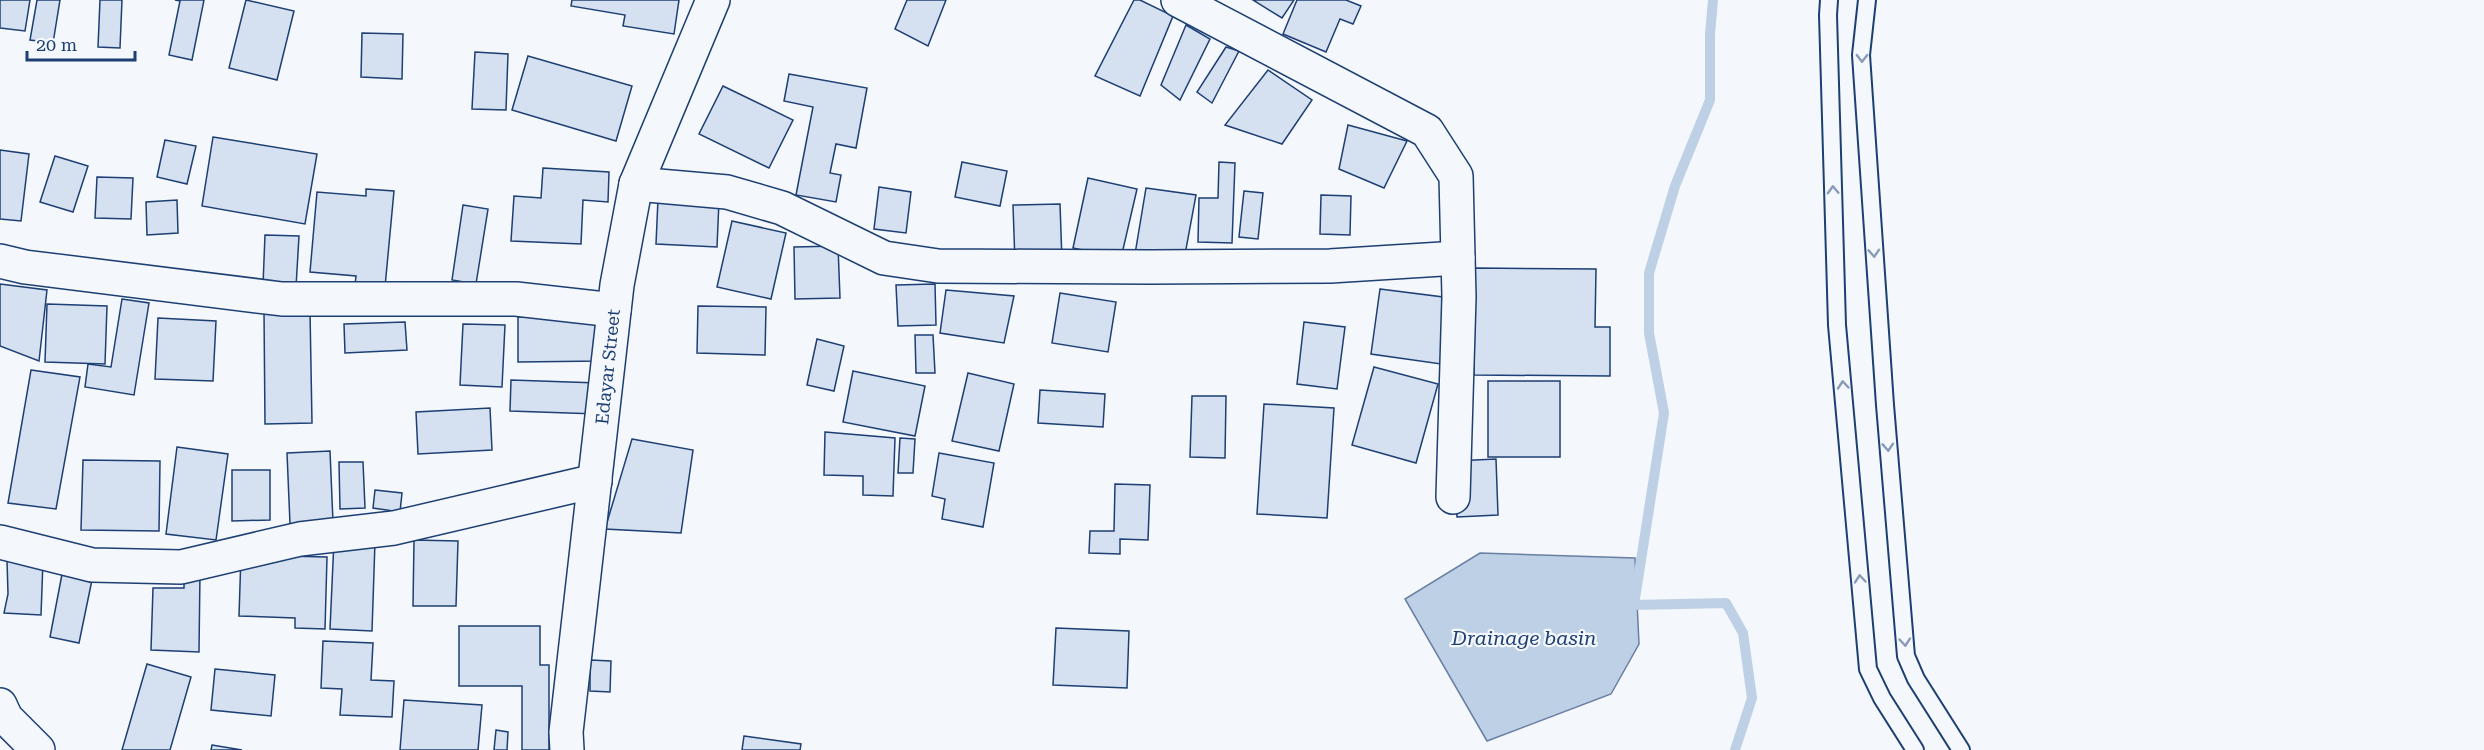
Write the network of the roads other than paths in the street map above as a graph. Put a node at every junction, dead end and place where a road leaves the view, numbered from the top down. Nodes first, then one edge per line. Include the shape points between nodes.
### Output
1 (713, 0) edge
2 (1178, 0) edge
3 (1829, 0) edge
4 (1867, 0) edge
5 (636, 184) junction
6 (1458, 258) junction
7 (0, 261) edge
8 (614, 310) junction
9 (595, 481) junction
10 (1453, 497) dead end
11 (0, 542) edge
12 (0, 705) edge
13 (38, 750) edge
14 (567, 750) edge
15 (1915, 750) edge
16 (1961, 750) edge

1 - 5 street, Edayar Street
2 - 6 street via 1427,131 1456,176
15 -> 3 lane via 1882,698 1869,669 1837,325
4 -> 16 lane via 1861,55 1906,656
5 - 6 street via 727,192 782,208 884,258 938,266 1330,266
5 - 8 street, Edayar Street
6 - 10 street
7 - 8 street via 282,299 516,299
8 - 9 street, Edayar Street
9 - 11 street via 394,528 300,539 181,567 92,566
9 - 14 street, Edayar Street
12 - 13 street via 6,718

